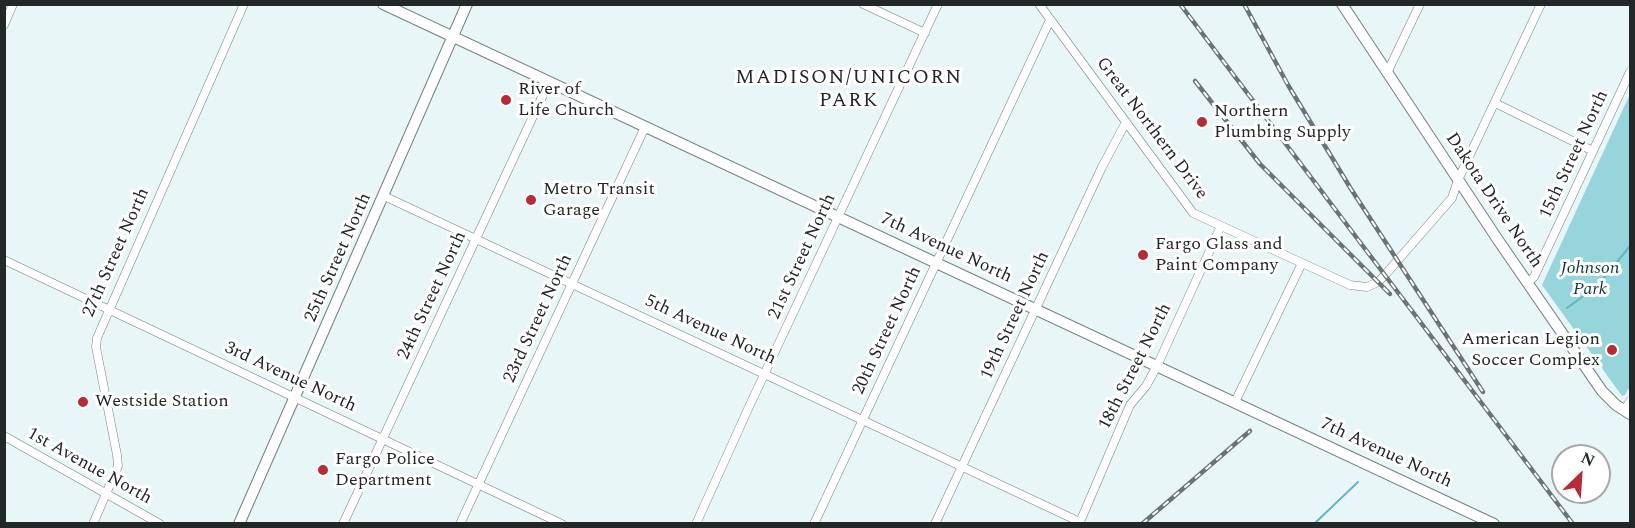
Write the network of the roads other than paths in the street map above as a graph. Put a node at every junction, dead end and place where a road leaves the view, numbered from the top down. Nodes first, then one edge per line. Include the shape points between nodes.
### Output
1 (13, 4) edge
2 (244, 4) edge
3 (384, 4) edge
4 (467, 4) edge
5 (862, 4) edge
6 (938, 4) edge
7 (1039, 4) edge
8 (1342, 4) edge
9 (1420, 4) edge
10 (1541, 4) edge
11 (1050, 20) junction
12 (4, 25) edge
13 (925, 33) junction
14 (453, 38) junction
15 (1630, 72) edge
16 (1387, 73) junction
17 (549, 82) junction
18 (1495, 103) junction
19 (1126, 122) junction
20 (645, 127) junction
21 (1593, 151) junction
22 (1458, 180) junction
23 (384, 196) junction
24 (838, 217) junction
25 (1221, 226) junction
26 (476, 239) junction
27 (4, 260) edge
28 (936, 262) junction
29 (1302, 263) junction
30 (1528, 282) junction
31 (572, 284) junction
32 (109, 309) junction
33 (1036, 309) junction
34 (1157, 366) junction
35 (765, 374) junction
36 (295, 398) junction
37 (1235, 402) junction
38 (1628, 408) edge
39 (863, 420) junction
40 (4, 436) edge
41 (383, 439) junction
42 (962, 466) junction
43 (479, 484) junction
44 (105, 495) junction
45 (1080, 522) joint
46 (93, 524) edge
47 (160, 524) edge
48 (239, 524) edge
49 (343, 524) edge
50 (460, 524) edge
51 (562, 524) edge
52 (696, 524) edge
53 (814, 524) edge
54 (935, 524) edge
55 (1494, 524) edge

1 - 12 street
2 - 32 street, 27th Street North
3 - 14 main road, 7th Avenue North
4 - 14 main road, 25th Street North
5 - 13 street
6 - 13 street, 21st Street North
7 - 11 street, Great Northern Drive
8 - 16 main road, Dakota Drive North
9 - 16 street
10 - 18 street
11 - 19 street, Great Northern Drive
11 - 28 street, 20th Street North
13 - 24 street, 21st Street North
14 - 17 main road, 7th Avenue North
14 - 23 main road, 25th Street North
15 - 21 street, 15th Street North
16 - 22 main road, Dakota Drive North
17 - 20 main road, 7th Avenue North
17 - 26 street, 24th Street North
18 - 21 street
18 - 22 street
19 - 25 street, Great Northern Drive via 1193,213
19 - 33 street, 19th Street North
20 - 24 main road, 7th Avenue North
20 - 31 street, 23rd Street North
21 - 30 street, 15th Street North via 1534,277
22 - 29 street, Great Northern Drive via 1452,198 1378,282 1360,287
22 - 30 main road, Dakota Drive North
23 - 26 street, 5th Avenue North
23 - 36 main road, 25th Street North
24 - 28 main road, 7th Avenue North
24 - 35 street, 21st Street North
25 - 29 street, Great Northern Drive
25 - 34 street, 18th Street North
26 - 31 street, 5th Avenue North
26 - 41 street, 24th Street North
27 - 32 street, 3rd Avenue North
28 - 33 main road, 7th Avenue North
28 - 39 street, 20th Street North
29 - 37 street
30 - 38 main road, Dakota Drive North via 1602,391
31 - 35 street, 5th Avenue North
31 - 43 street, 23rd Street North
32 - 36 street, 3rd Avenue North
32 - 44 street, 27th Street North via 96,347 118,466
33 - 34 main road, 7th Avenue North
33 - 42 street, 19th Street North
34 - 37 main road, 7th Avenue North
34 - 45 street, 18th Street North via 1130,405
35 - 39 street, 5th Avenue North
35 - 52 street, 21st Street North
36 - 41 street, 3rd Avenue North
36 - 48 main road, 25th Street North
37 - 55 main road, 7th Avenue North
39 - 42 street, 5th Avenue North
39 - 53 street, 20th Street North
40 - 44 street, 1st Avenue North
41 - 43 street, 3rd Avenue North
41 - 49 street, 24th Street North
42 - 45 street, 5th Avenue North
42 - 54 street, 19th Street North
43 - 50 street, 23rd Street North
43 - 51 street, 3rd Avenue North
44 - 46 street, 27th Street North
44 - 47 street, 1st Avenue North

